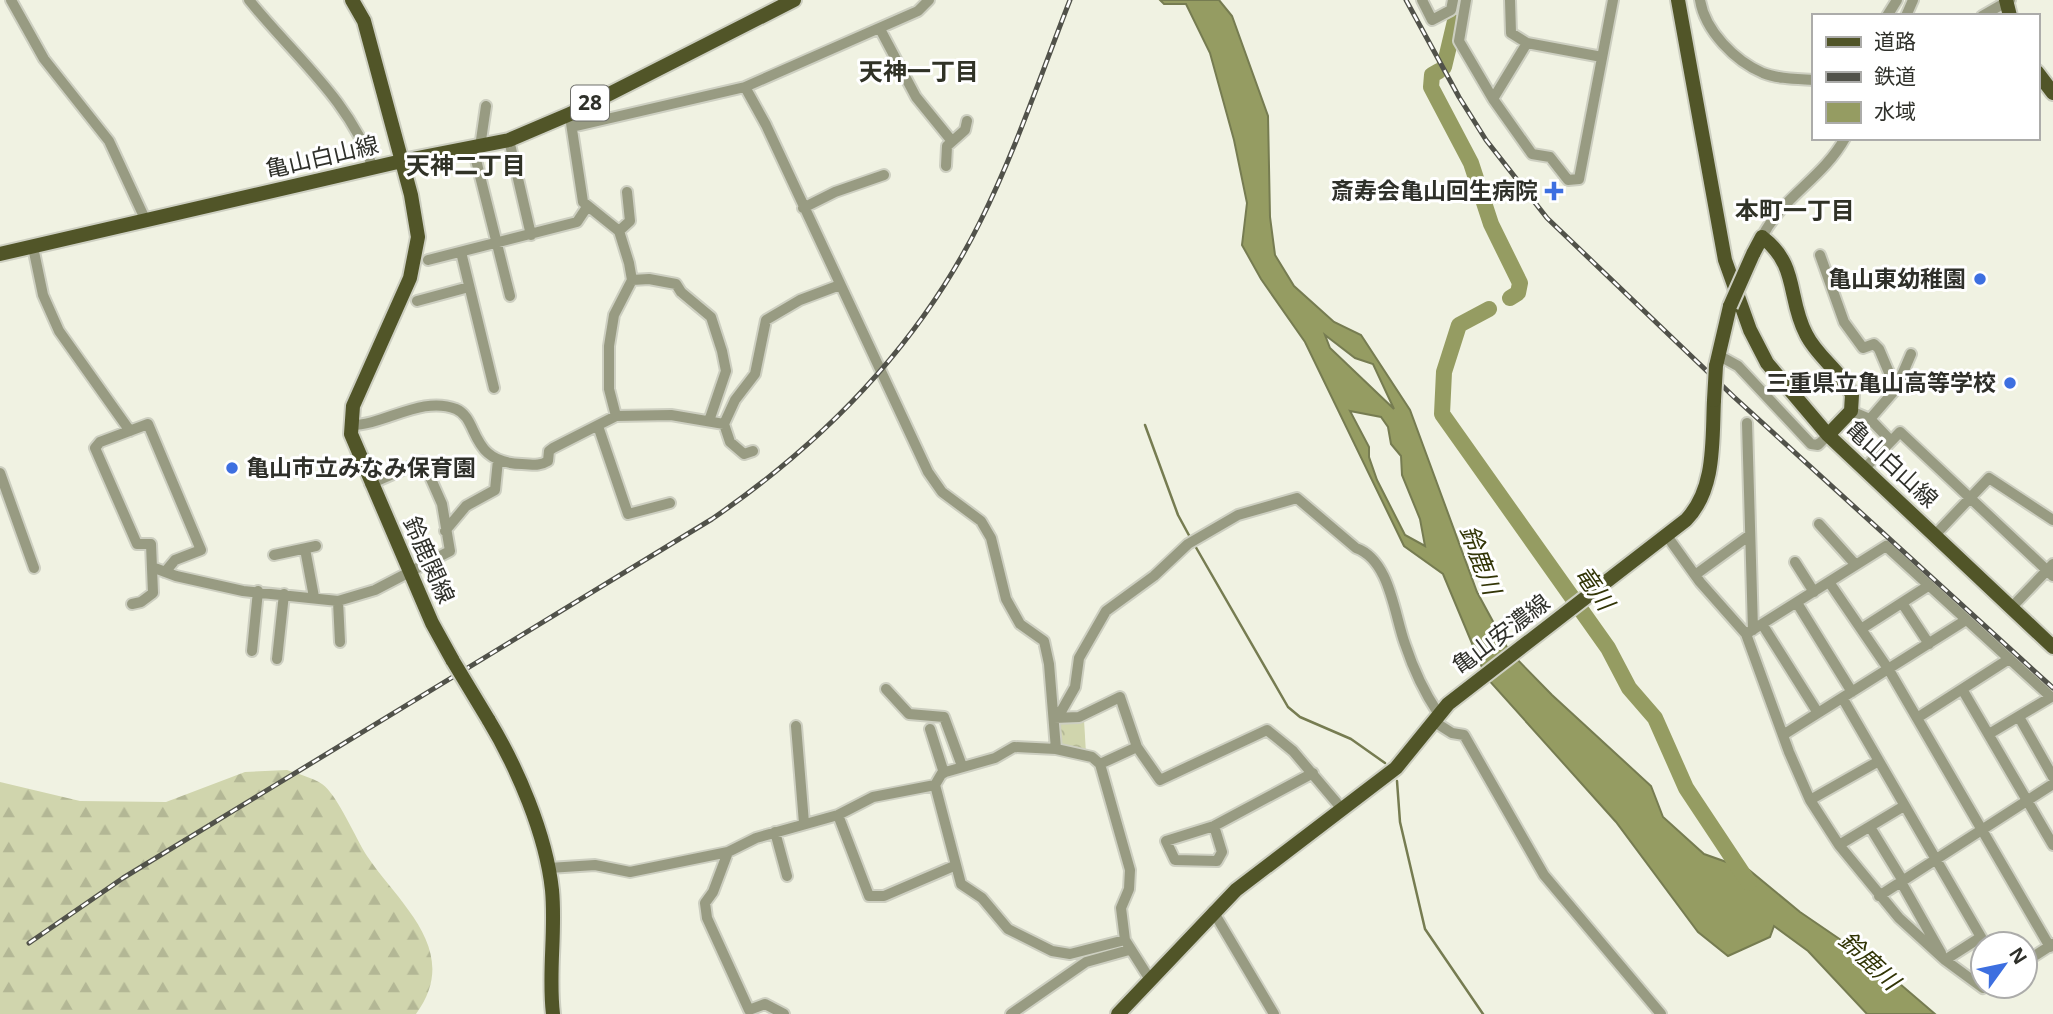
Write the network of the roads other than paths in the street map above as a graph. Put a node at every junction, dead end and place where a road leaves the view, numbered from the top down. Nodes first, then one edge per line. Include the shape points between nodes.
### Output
1 (11, 0) edge
2 (250, 0) edge
3 (352, 0) edge
4 (794, 0) edge
5 (929, 0) edge
6 (1422, 0) edge
7 (1453, 0) edge
8 (1466, 0) edge
9 (1510, 0) edge
10 (1612, 0) edge
11 (1678, 0) edge
12 (1700, 0) edge
13 (2008, 5) edge
14 (1987, 14) edge
15 (880, 29) junction
16 (1527, 44) junction
17 (1602, 57) junction
18 (2039, 75) edge
19 (1812, 80) edge
20 (745, 87) junction
21 (2053, 93) edge
22 (1493, 99) junction
23 (486, 106) dead end
24 (571, 120) junction
25 (967, 121) dead end
26 (509, 140) junction
27 (951, 140) junction
28 (1844, 140) edge
29 (477, 148) junction
30 (402, 161) junction
31 (946, 166) dead end
32 (373, 168) junction
33 (884, 175) dead end
34 (627, 192) dead end
35 (587, 207) junction
36 (803, 208) junction
37 (146, 220) junction
38 (619, 231) junction
39 (531, 235) junction
40 (1762, 237) junction
41 (497, 243) junction
42 (33, 247) junction
43 (461, 252) junction
44 (0, 254) edge
45 (1820, 255) dead end
46 (428, 260) dead end
47 (632, 280) junction
48 (840, 285) junction
49 (469, 287) junction
50 (510, 296) dead end
51 (417, 301) dead end
52 (1911, 354) dead end
53 (1717, 360) junction
54 (494, 388) dead end
55 (1896, 389) junction
56 (1851, 411) junction
57 (616, 416) junction
58 (1870, 419) junction
59 (709, 421) junction
60 (1747, 423) dead end
61 (724, 424) junction
62 (351, 425) junction
63 (598, 426) junction
64 (130, 430) junction
65 (1828, 435) junction
66 (1891, 442) junction
67 (753, 451) dead end
68 (498, 460) junction
69 (1865, 468) junction
70 (0, 473) edge
71 (370, 484) junction
72 (1970, 499) junction
73 (670, 503) dead end
74 (2053, 520) edge
75 (1819, 524) dead end
76 (445, 531) junction
77 (1751, 535) junction
78 (1935, 535) junction
79 (1664, 538) junction
80 (274, 555) dead end
81 (1795, 562) dead end
82 (1855, 564) junction
83 (152, 567) junction
84 (33, 568) dead end
85 (2051, 570) edge
86 (410, 571) junction
87 (166, 572) junction
88 (1695, 575) junction
89 (1829, 582) junction
90 (1928, 586) junction
91 (258, 591) junction
92 (1814, 592) junction
93 (284, 594) junction
94 (314, 597) junction
95 (338, 601) junction
96 (1797, 603) junction
97 (1902, 603) junction
98 (132, 604) dead end
99 (2011, 608) junction
100 (1966, 620) junction
101 (1754, 629) junction
102 (1861, 629) junction
103 (340, 642) dead end
104 (1928, 644) junction
105 (2053, 648) edge
106 (253, 651) dead end
107 (276, 659) dead end
108 (2009, 659) junction
109 (1889, 670) junction
110 (886, 689) dead end
111 (1962, 689) junction
112 (1847, 696) junction
113 (1818, 713) junction
114 (1436, 717) junction
115 (2020, 717) junction
116 (1056, 718) junction
117 (1917, 718) junction
118 (796, 726) dead end
119 (930, 729) dead end
120 (1989, 734) junction
121 (1783, 735) junction
122 (1137, 747) junction
123 (1056, 749) junction
124 (1879, 761) junction
125 (1100, 764) junction
126 (962, 766) junction
127 (944, 773) junction
128 (1313, 773) junction
129 (2053, 777) edge
130 (2053, 784) edge
131 (935, 785) junction
132 (1810, 800) junction
133 (2026, 801) junction
134 (1904, 806) junction
135 (1342, 809) junction
136 (838, 815) junction
137 (804, 823) junction
138 (1214, 826) junction
139 (1870, 827) junction
140 (775, 832) junction
141 (1981, 832) junction
142 (1839, 845) junction
143 (2053, 845) edge
144 (728, 852) junction
145 (1936, 861) junction
146 (954, 866) junction
147 (549, 868) junction
148 (787, 876) dead end
149 (1902, 882) junction
150 (1879, 896) junction
151 (1213, 911) junction
152 (1977, 930) edge
153 (1127, 945) junction
154 (2051, 946) edge
155 (1969, 948) edge
156 (1945, 960) junction
157 (1149, 978) junction
158 (1969, 978) edge
159 (1125, 1011) edge
160 (747, 1012) edge
161 (553, 1014) edge
162 (784, 1014) edge
163 (1011, 1014) edge
164 (1274, 1014) edge
165 (1661, 1014) edge

1 - 37 street via 44,59 109,141
2 - 32 street via 333,94
3 - 30 main road via 364,21
4 - 24 main road, 亀山白山線 / 28
5 - 15 street via 919,11
6 - 7 street via 1432,20 1451,10
8 - 22 street via 1459,41
9 - 16 street via 1511,33
10 - 17 street
11 - 65 main road, 亀山白山線 via 1715,212 1732,282 1767,363
12 - 19 street via 1706,22 1749,65 1771,76
13 - 14 street
15 - 20 street
15 - 27 street via 916,96
16 - 17 street
16 - 22 street
17 - 22 street via 1576,181 1568,180 1550,157 1532,154
18 - 21 main road
20 - 24 street
20 - 36 street
23 - 29 street
24 - 26 main road, 亀山白山線 / 28
24 - 35 street via 581,197
25 - 27 street via 965,130
26 - 29 main road, 亀山白山線 / 28
26 - 39 street
27 - 31 street
28 - 40 street via 1828,165 1774,213
29 - 30 main road, 亀山白山線 / 28
29 - 41 street
30 - 32 main road, 亀山白山線 / 28
30 - 62 main road via 417,227 416,257 353,406
32 - 37 main road, 亀山白山線 / 28
33 - 36 street via 835,191
34 - 38 street via 630,222
35 - 38 street
35 - 39 street via 578,222
36 - 48 street
37 - 42 main road, 亀山白山線 / 28
38 - 47 street
39 - 41 street
40 - 53 main road, 亀山安濃線, bridge via 1730,306
40 - 56 main road via 1785,263 1805,333 1849,389
41 - 43 street
41 - 50 street
42 - 44 main road, 亀山白山線 / 28
42 - 64 street via 43,295 59,331
43 - 46 street
43 - 49 street
45 - 55 street via 1844,322 1863,348 1874,344 1879,349
47 - 57 street via 614,315 609,346 608,380
47 - 59 street via 676,284 711,317 726,371
48 - 61 street via 800,300 766,320 755,374
48 - 116 street via 928,472 942,492 981,521 991,538 1006,599 1020,624 1044,641
49 - 51 street
49 - 54 street
52 - 55 street
53 - 65 street via 1738,366 1811,444 1818,445
53 - 79 main road, 亀山安濃線, bridge via 1705,488 1692,513
55 - 58 street
56 - 58 street
56 - 65 main road
57 - 59 street via 671,415
57 - 63 street
58 - 66 street
59 - 61 street
60 - 77 street
61 - 67 street via 733,445 744,454
62 - 68 street via 422,408 454,408 462,413 481,447
62 - 71 main road, 鈴鹿関線
63 - 68 street via 553,448 543,464
63 - 73 street via 628,514
64 - 83 street via 95,448 137,544 152,544
64 - 87 street via 148,424 201,550 175,561
65 - 69 main road, 亀山白山線
66 - 69 street
66 - 72 street via 1900,432
68 - 76 street via 495,490 466,506
69 - 78 main road, 亀山白山線
70 - 84 street
71 - 76 street via 423,461 442,504
71 - 86 main road, 鈴鹿関線
72 - 74 street via 1989,478
72 - 78 street
72 - 85 street
75 - 82 street
76 - 86 street via 450,551
77 - 88 street
77 - 101 street
78 - 99 main road, 亀山白山線
79 - 88 street
79 - 114 main road, 亀山安濃線
80 - 94 street via 310,547
81 - 92 street
82 - 89 street
82 - 90 street via 1886,546
83 - 87 street
83 - 98 street via 153,593
85 - 99 street
86 - 95 street via 375,590
86 - 147 main road, 鈴鹿関線, bridge via 432,623 515,768
87 - 91 street
88 - 101 street
89 - 92 street
89 - 102 street
90 - 97 street
90 - 100 street
91 - 93 street
91 - 106 street
92 - 96 street
93 - 94 street
93 - 107 street
94 - 95 street
95 - 103 street
96 - 101 street
96 - 112 street
97 - 102 street
97 - 104 street
99 - 105 main road, 亀山白山線
100 - 104 street
100 - 108 street
101 - 113 street
101 - 121 street
102 - 109 street
104 - 109 street
108 - 111 street
108 - 115 street via 2051,697
109 - 112 street
109 - 117 street
110 - 126 street via 909,714 944,717
111 - 117 street
111 - 120 street
112 - 113 street
112 - 124 street
113 - 121 street
114 - 116 street via 1408,652 1383,575 1366,553 1297,498 1246,512 1192,542 1106,611 1079,658 1075,687
114 - 135 main road, 亀山安濃線 via 1396,768
114 - 165 street via 1452,733 1464,735 1544,875
115 - 120 street
115 - 129 street
116 - 122 street via 1079,717 1120,697
116 - 123 street
117 - 141 street
118 - 137 street
119 - 127 street
120 - 133 street
121 - 132 street
122 - 125 street
122 - 128 street via 1160,780 1267,730 1280,737
123 - 125 street via 1092,757
123 - 126 street via 1014,747 995,758
124 - 132 street
124 - 134 street
125 - 153 street via 1130,870 1121,908
126 - 127 street
127 - 131 street
128 - 135 street
128 - 138 street
130 - 133 street
131 - 136 street via 873,797
131 - 146 street
132 - 142 street
133 - 141 street
133 - 143 street
134 - 139 street
134 - 145 street
135 - 151 main road, 亀山安濃線
136 - 137 street
136 - 146 street via 869,896 884,896
137 - 140 street
138 - 138 street via 1166,841 1175,860 1217,861 1222,852
139 - 142 street
139 - 149 street
140 - 144 street
140 - 148 street
141 - 145 street
141 - 154 street
142 - 150 street
144 - 147 street via 630,872 595,865
144 - 160 street via 704,908
145 - 149 street
145 - 152 street
146 - 153 street via 961,884 982,898 1008,929 1052,951 1070,954
147 - 161 main road, 鈴鹿関線
149 - 150 street
149 - 156 street
150 - 156 street
151 - 157 main road, 亀山安濃線
151 - 164 street
153 - 157 street
153 - 163 street via 1086,962
155 - 156 street
156 - 158 street
157 - 159 main road, 亀山安濃線
160 - 162 street via 765,1004

